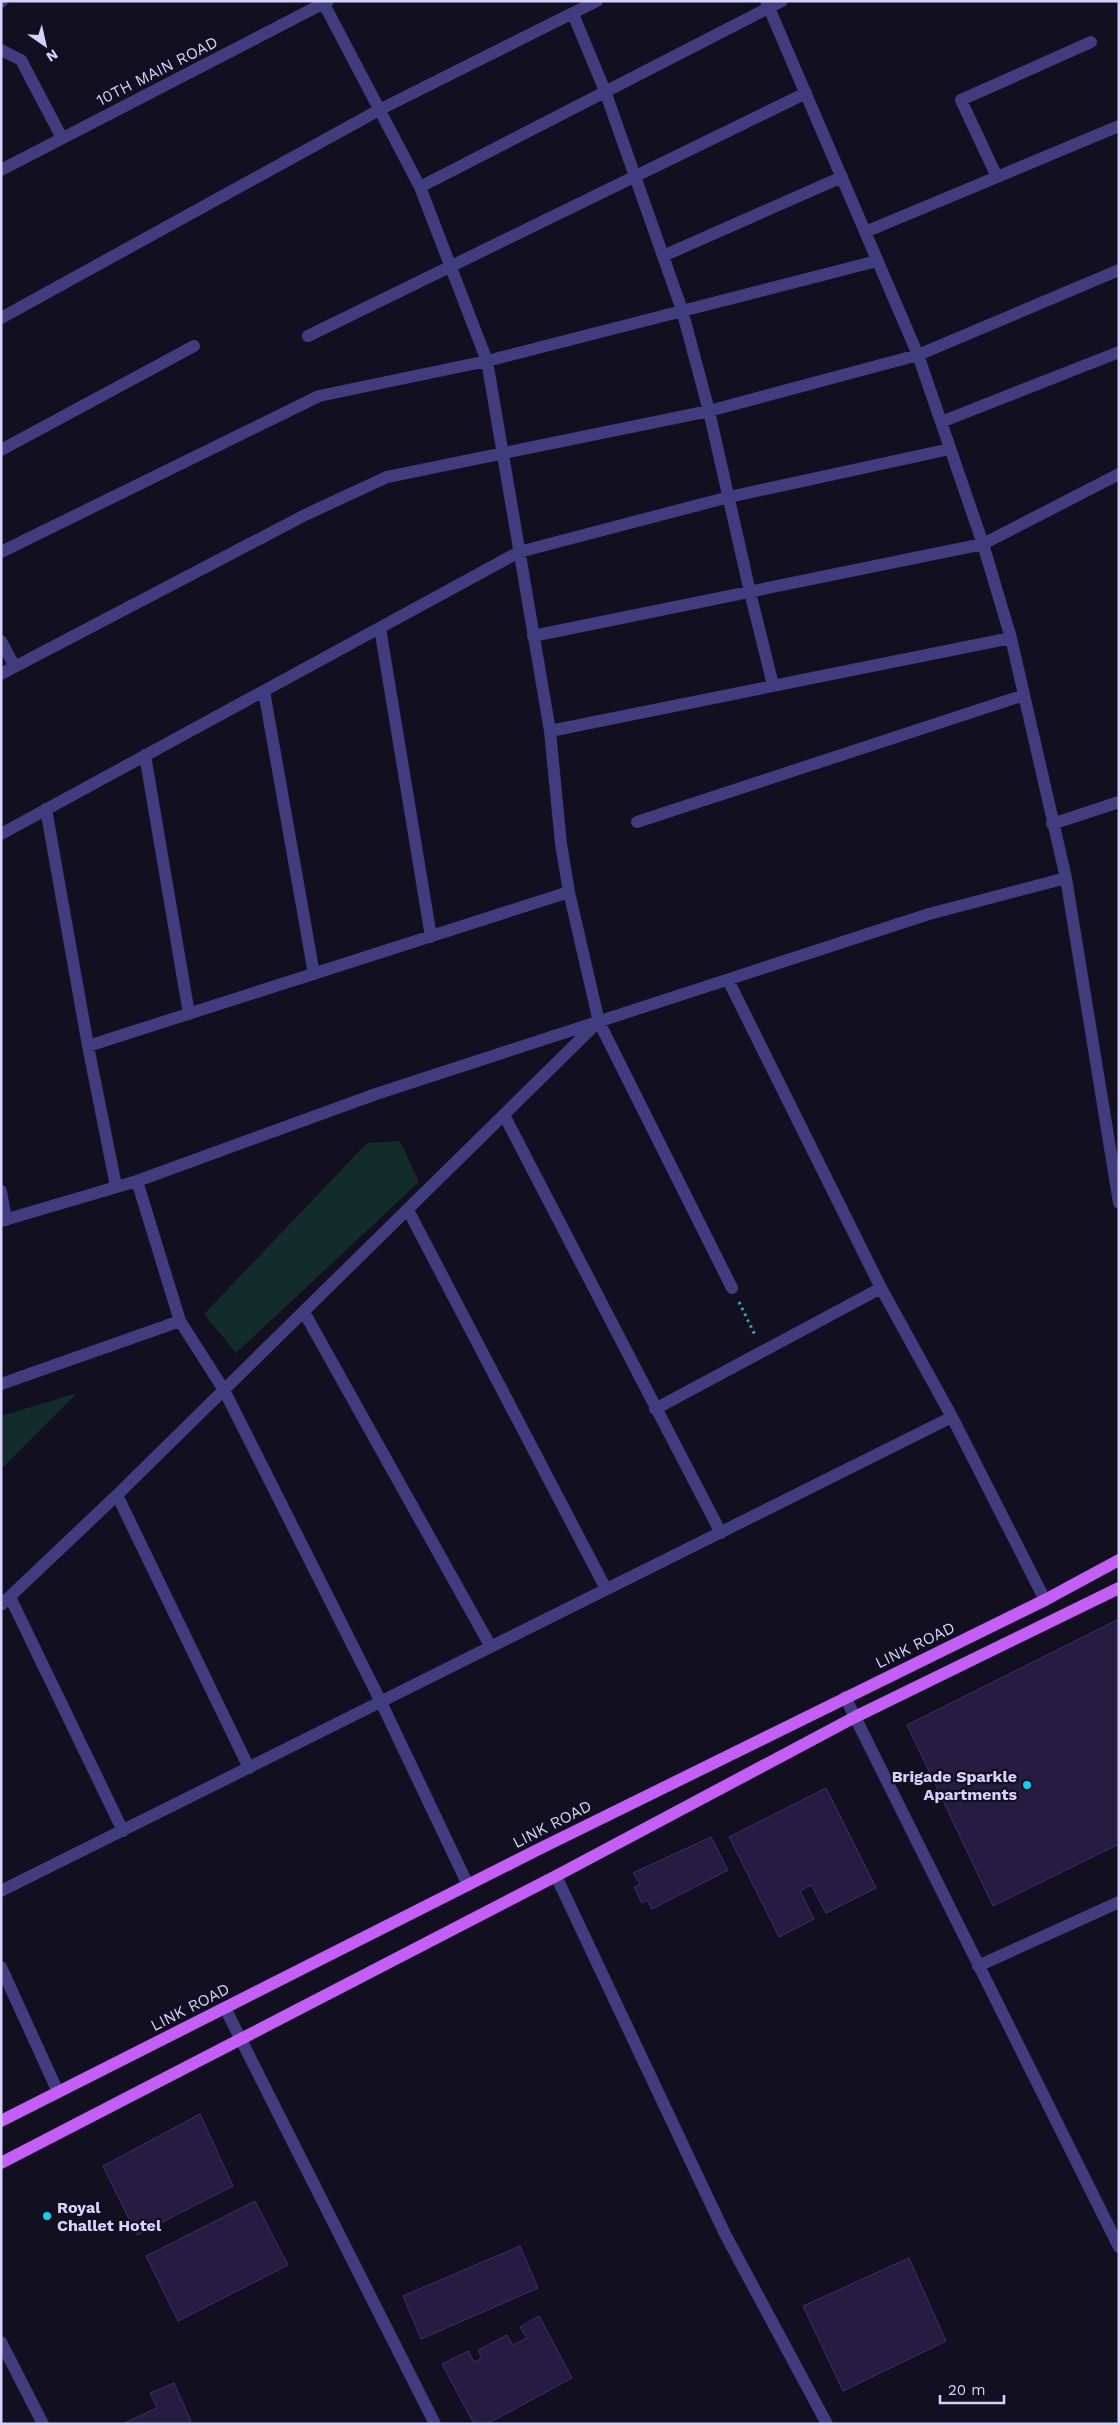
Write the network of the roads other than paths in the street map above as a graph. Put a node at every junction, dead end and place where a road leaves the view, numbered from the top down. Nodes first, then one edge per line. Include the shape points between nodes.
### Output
1 (598, 1) edge
2 (782, 1) edge
3 (326, 2) edge
4 (768, 4) edge
5 (573, 14) junction
6 (1091, 42) dead end
7 (1, 50) edge
8 (605, 91) junction
9 (806, 93) junction
10 (379, 110) junction
11 (1119, 126) edge
12 (62, 138) junction
13 (1, 170) edge
14 (635, 177) junction
15 (842, 177) junction
16 (997, 177) junction
17 (420, 188) junction
18 (865, 232) junction
19 (663, 256) junction
20 (877, 261) junction
21 (450, 265) junction
22 (1119, 270) edge
23 (682, 310) junction
24 (1, 318) edge
25 (308, 336) dead end
26 (194, 346) dead end
27 (1119, 352) edge
28 (918, 355) junction
29 (487, 361) junction
30 (709, 411) junction
31 (940, 422) junction
32 (950, 449) junction
33 (1, 450) edge
34 (503, 452) junction
35 (1119, 474) edge
36 (729, 497) junction
37 (983, 544) junction
38 (1, 552) edge
39 (519, 552) junction
40 (750, 592) junction
41 (380, 628) junction
42 (534, 636) junction
43 (1011, 638) junction
44 (1, 641) edge
45 (15, 667) junction
46 (1, 674) edge
47 (774, 685) junction
48 (264, 691) junction
49 (1024, 695) junction
50 (550, 731) junction
51 (145, 756) junction
52 (1119, 802) edge
53 (46, 809) junction
54 (637, 822) dead end
55 (1052, 824) junction
56 (1, 834) edge
57 (1066, 878) junction
58 (570, 892) junction
59 (431, 937) junction
60 (314, 974) junction
61 (728, 980) junction
62 (189, 1014) junction
63 (599, 1022) junction
64 (88, 1046) junction
65 (504, 1115) junction
66 (136, 1181) junction
67 (116, 1186) junction
68 (1, 1191) edge
69 (1119, 1203) edge
70 (408, 1210) junction
71 (4, 1220) edge
72 (732, 1288) road end
73 (881, 1288) junction
74 (304, 1312) junction
75 (180, 1321) junction
76 (1, 1384) edge
77 (224, 1390) junction
78 (655, 1409) junction
79 (952, 1417) junction
80 (117, 1495) junction
81 (721, 1532) junction
82 (1119, 1560) edge
83 (1119, 1588) edge
84 (606, 1589) junction
85 (1045, 1600) junction
86 (5, 1601) edge
87 (491, 1647) junction
88 (845, 1697) junction
89 (381, 1702) junction
90 (855, 1717) junction
91 (249, 1768) junction
92 (123, 1831) junction
93 (556, 1876) junction
94 (468, 1885) junction
95 (1, 1891) edge
96 (1119, 1902) edge
97 (978, 1966) junction
98 (1, 1967) edge
99 (225, 2008) junction
100 (241, 2040) junction
101 (58, 2092) junction
102 (1, 2121) edge
103 (1, 2163) edge
104 (1119, 2247) edge
105 (1, 2342) edge
106 (43, 2424) edge
107 (435, 2424) edge
108 (827, 2424) edge

1 - 5 street
2 - 4 street
3 - 10 street
3 - 12 street, 10TH MAIN ROAD
4 - 8 street
4 - 9 street
5 - 8 street
5 - 10 street
6 - 16 street via 961,100
7 - 12 street via 21,60
8 - 14 street
8 - 17 street
9 - 14 street
9 - 15 street
10 - 17 street
10 - 24 street
11 - 16 street
12 - 13 street, 10TH MAIN ROAD
14 - 19 street
14 - 21 street
15 - 18 street
15 - 19 street
16 - 18 street
17 - 21 street
18 - 20 street
19 - 23 street
20 - 23 street
20 - 28 street
21 - 25 street
21 - 29 street
22 - 28 street
23 - 29 street
23 - 30 street
26 - 33 street
27 - 31 street
28 - 30 street
28 - 31 street
29 - 34 street
29 - 38 street via 319,396
30 - 34 street
30 - 36 street
31 - 32 street
32 - 36 street
32 - 37 street
34 - 39 street
34 - 45 street via 387,477 305,516
35 - 37 street
36 - 39 street
36 - 40 street
37 - 40 street
37 - 43 street
39 - 41 street
39 - 42 street
40 - 42 street
40 - 47 street
41 - 48 street
41 - 59 street
42 - 50 street
43 - 47 street
43 - 49 street
44 - 45 street
45 - 46 street
47 - 50 street
48 - 51 street
48 - 60 street
49 - 54 street
49 - 55 street
50 - 58 street via 561,844
51 - 53 street
51 - 62 street
52 - 55 street
53 - 56 street
53 - 64 street
55 - 57 street
57 - 61 street via 929,914
57 - 69 street
58 - 59 street
58 - 63 street
59 - 60 street
60 - 62 street
61 - 63 street
61 - 73 street
62 - 64 street
63 - 65 street
63 - 66 street via 376,1094
63 - 72 street
64 - 67 street
65 - 70 street
65 - 78 street
66 - 67 street
66 - 75 street
67 - 71 street
68 - 71 street
70 - 74 street
70 - 84 street
73 - 78 street
73 - 79 street
74 - 77 street
74 - 87 street
75 - 76 street
75 - 77 street
77 - 80 street
77 - 89 street
78 - 81 street
79 - 81 street
79 - 85 street
80 - 86 street
80 - 91 street
81 - 84 street
82 - 85 main road, LINK ROAD
83 - 90 main road
84 - 87 street
85 - 88 main road, LINK ROAD
86 - 92 street
87 - 89 street
88 - 90 street
88 - 94 main road, LINK ROAD
89 - 91 street
89 - 94 street
90 - 93 main road
90 - 97 street
91 - 92 street
92 - 95 street
93 - 100 main road
93 - 108 street via 725,2234
94 - 99 main road, LINK ROAD
96 - 97 street
97 - 104 street
98 - 101 street
99 - 100 street
99 - 101 main road, LINK ROAD
100 - 103 main road
100 - 107 street
101 - 102 main road, LINK ROAD
105 - 106 street

